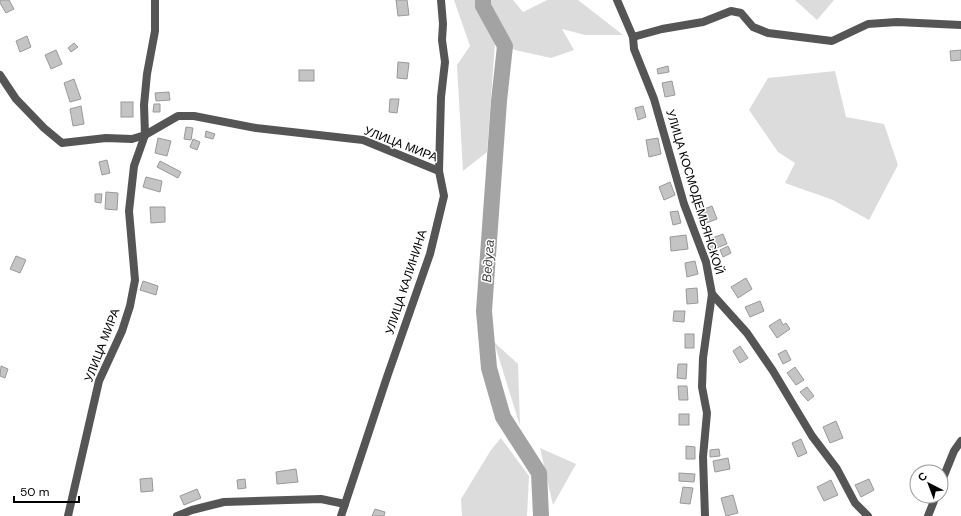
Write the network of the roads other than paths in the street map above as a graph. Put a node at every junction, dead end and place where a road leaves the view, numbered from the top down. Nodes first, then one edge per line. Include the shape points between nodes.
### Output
1 (155, 0) edge
2 (441, 0) edge
3 (617, 0) edge
4 (961, 25) edge
5 (633, 37) junction
6 (0, 75) edge
7 (145, 135) junction
8 (439, 171) junction
9 (712, 294) junction
10 (961, 441) edge
11 (949, 464) edge
12 (345, 504) junction
13 (933, 504) edge
14 (68, 516) edge
15 (177, 516) edge
16 (341, 516) edge
17 (705, 516) edge
18 (868, 516) edge
19 (928, 516) edge

1 - 7 street, УЛИЦА МИРА via 155,31 144,105
2 - 8 street, УЛИЦА КАЛИНИНА via 445,62 441,97
3 - 5 street, УЛИЦА КОСМОДЕМЬЯНСКОЙ
4 - 5 street via 897,22 868,24 832,41 768,33 753,27 740,13 731,12 703,22
5 - 9 street, УЛИЦА КОСМОДЕМЬЯНСКОЙ via 634,49 654,99 684,204 706,262
6 - 7 street, УЛИЦА МИРА via 16,99 62,143 106,138 132,139
7 - 8 street, УЛИЦА МИРА via 178,116 194,116 256,128 362,140
7 - 14 street, УЛИЦА МИРА via 134,166 129,211 135,280 122,331 99,381
8 - 12 street, УЛИЦА КАЛИНИНА via 444,196 430,254
9 - 17 street, УЛИЦА КОСМОДЕМЬЯНСКОЙ via 703,358 702,387 707,413 703,458
9 - 18 street via 747,333 774,371 812,436 837,469 855,503
10 - 11 street
12 - 15 street via 321,500 224,502
12 - 16 street, УЛИЦА КАЛИНИНА
13 - 19 street

